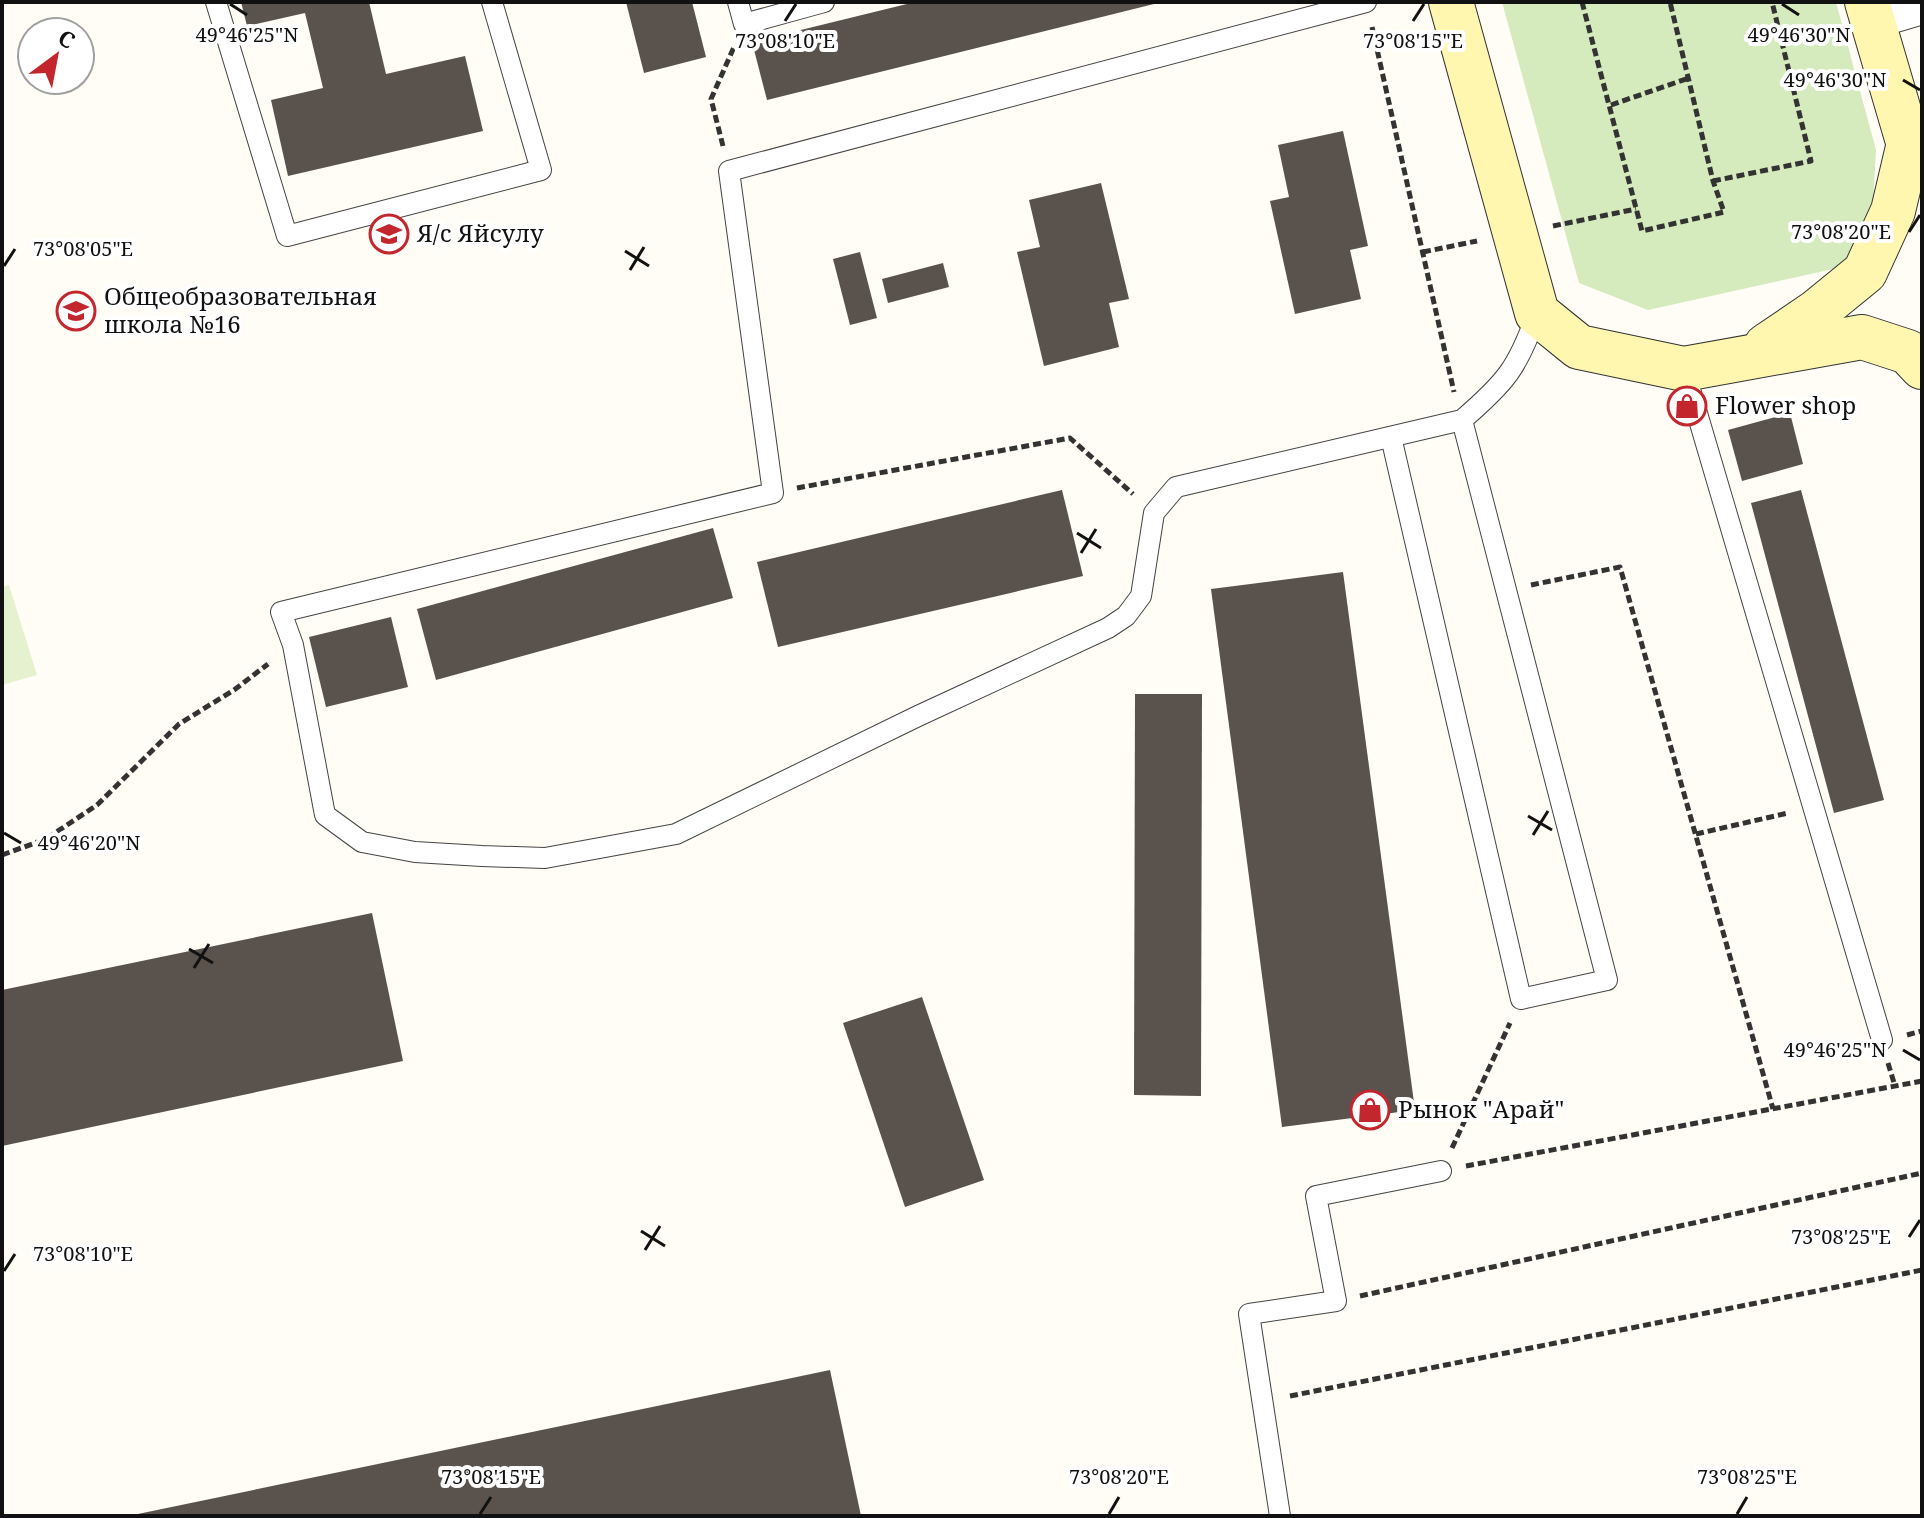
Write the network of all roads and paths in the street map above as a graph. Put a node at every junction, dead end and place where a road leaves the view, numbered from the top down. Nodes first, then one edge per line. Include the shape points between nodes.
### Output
1 (216, 2) edge
2 (492, 2) edge
3 (738, 2) edge
4 (824, 2) edge
5 (1366, 2) edge
6 (1451, 2) edge
7 (1582, 2) edge
8 (1670, 2) edge
9 (1772, 2) edge
10 (1922, 5) edge
11 (1869, 11) edge
12 (744, 24) junction
13 (1689, 78) junction
14 (1611, 105) junction
15 (1909, 143) junction
16 (729, 171) junction
17 (1713, 181) junction
18 (1922, 191) edge
19 (1537, 313) junction
20 (1750, 356) junction
21 (1922, 367) edge
22 (1684, 369) junction
23 (1462, 420) junction
24 (1391, 437) junction
25 (773, 493) junction
26 (1154, 513) junction
27 (1506, 590) junction
28 (293, 645) junction
29 (1813, 807) junction
30 (1696, 834) junction
31 (2, 855) edge
32 (1521, 999) junction
33 (1882, 1040) dead end
34 (1922, 1081) edge
35 (1773, 1109) junction
36 (1441, 1171) junction
37 (1922, 1173) edge
38 (1922, 1270) edge
39 (1336, 1301) junction
40 (1262, 1402) junction
41 (1280, 1516) edge

1 - 2 lane via 287,236 541,170
3 - 12 lane
4 - 12 lane
5 - 16 lane
5 - 23 path
6 - 19 main road
7 - 14 path
8 - 13 path
9 - 17 path via 1811,161
10 - 11 street
11 - 15 main road
12 - 16 path via 711,99
13 - 14 path
13 - 17 path
14 - 17 path via 1642,231 1724,212
15 - 18 main road
15 - 20 main road via 1893,211 1865,272
16 - 25 lane
19 - 22 main road via 1579,347
19 - 23 lane via 1514,367
20 - 21 main road via 1862,337 1908,352
20 - 22 main road
22 - 29 lane
23 - 24 lane
23 - 27 lane
24 - 26 lane via 1176,487
24 - 32 lane
25 - 26 path via 1070,438
25 - 28 lane via 281,612
26 - 28 lane via 1141,596 1108,628 676,834 545,858 415,852 362,842 325,815
27 - 30 path via 1620,567
27 - 32 lane via 1607,980
28 - 31 path via 179,724 97,805 46,839
29 - 30 path
29 - 33 lane
30 - 35 path
32 - 36 path
34 - 35 path
35 - 36 path
36 - 39 lane via 1316,1196
37 - 39 path
38 - 40 path
39 - 40 lane via 1249,1314
40 - 41 lane

